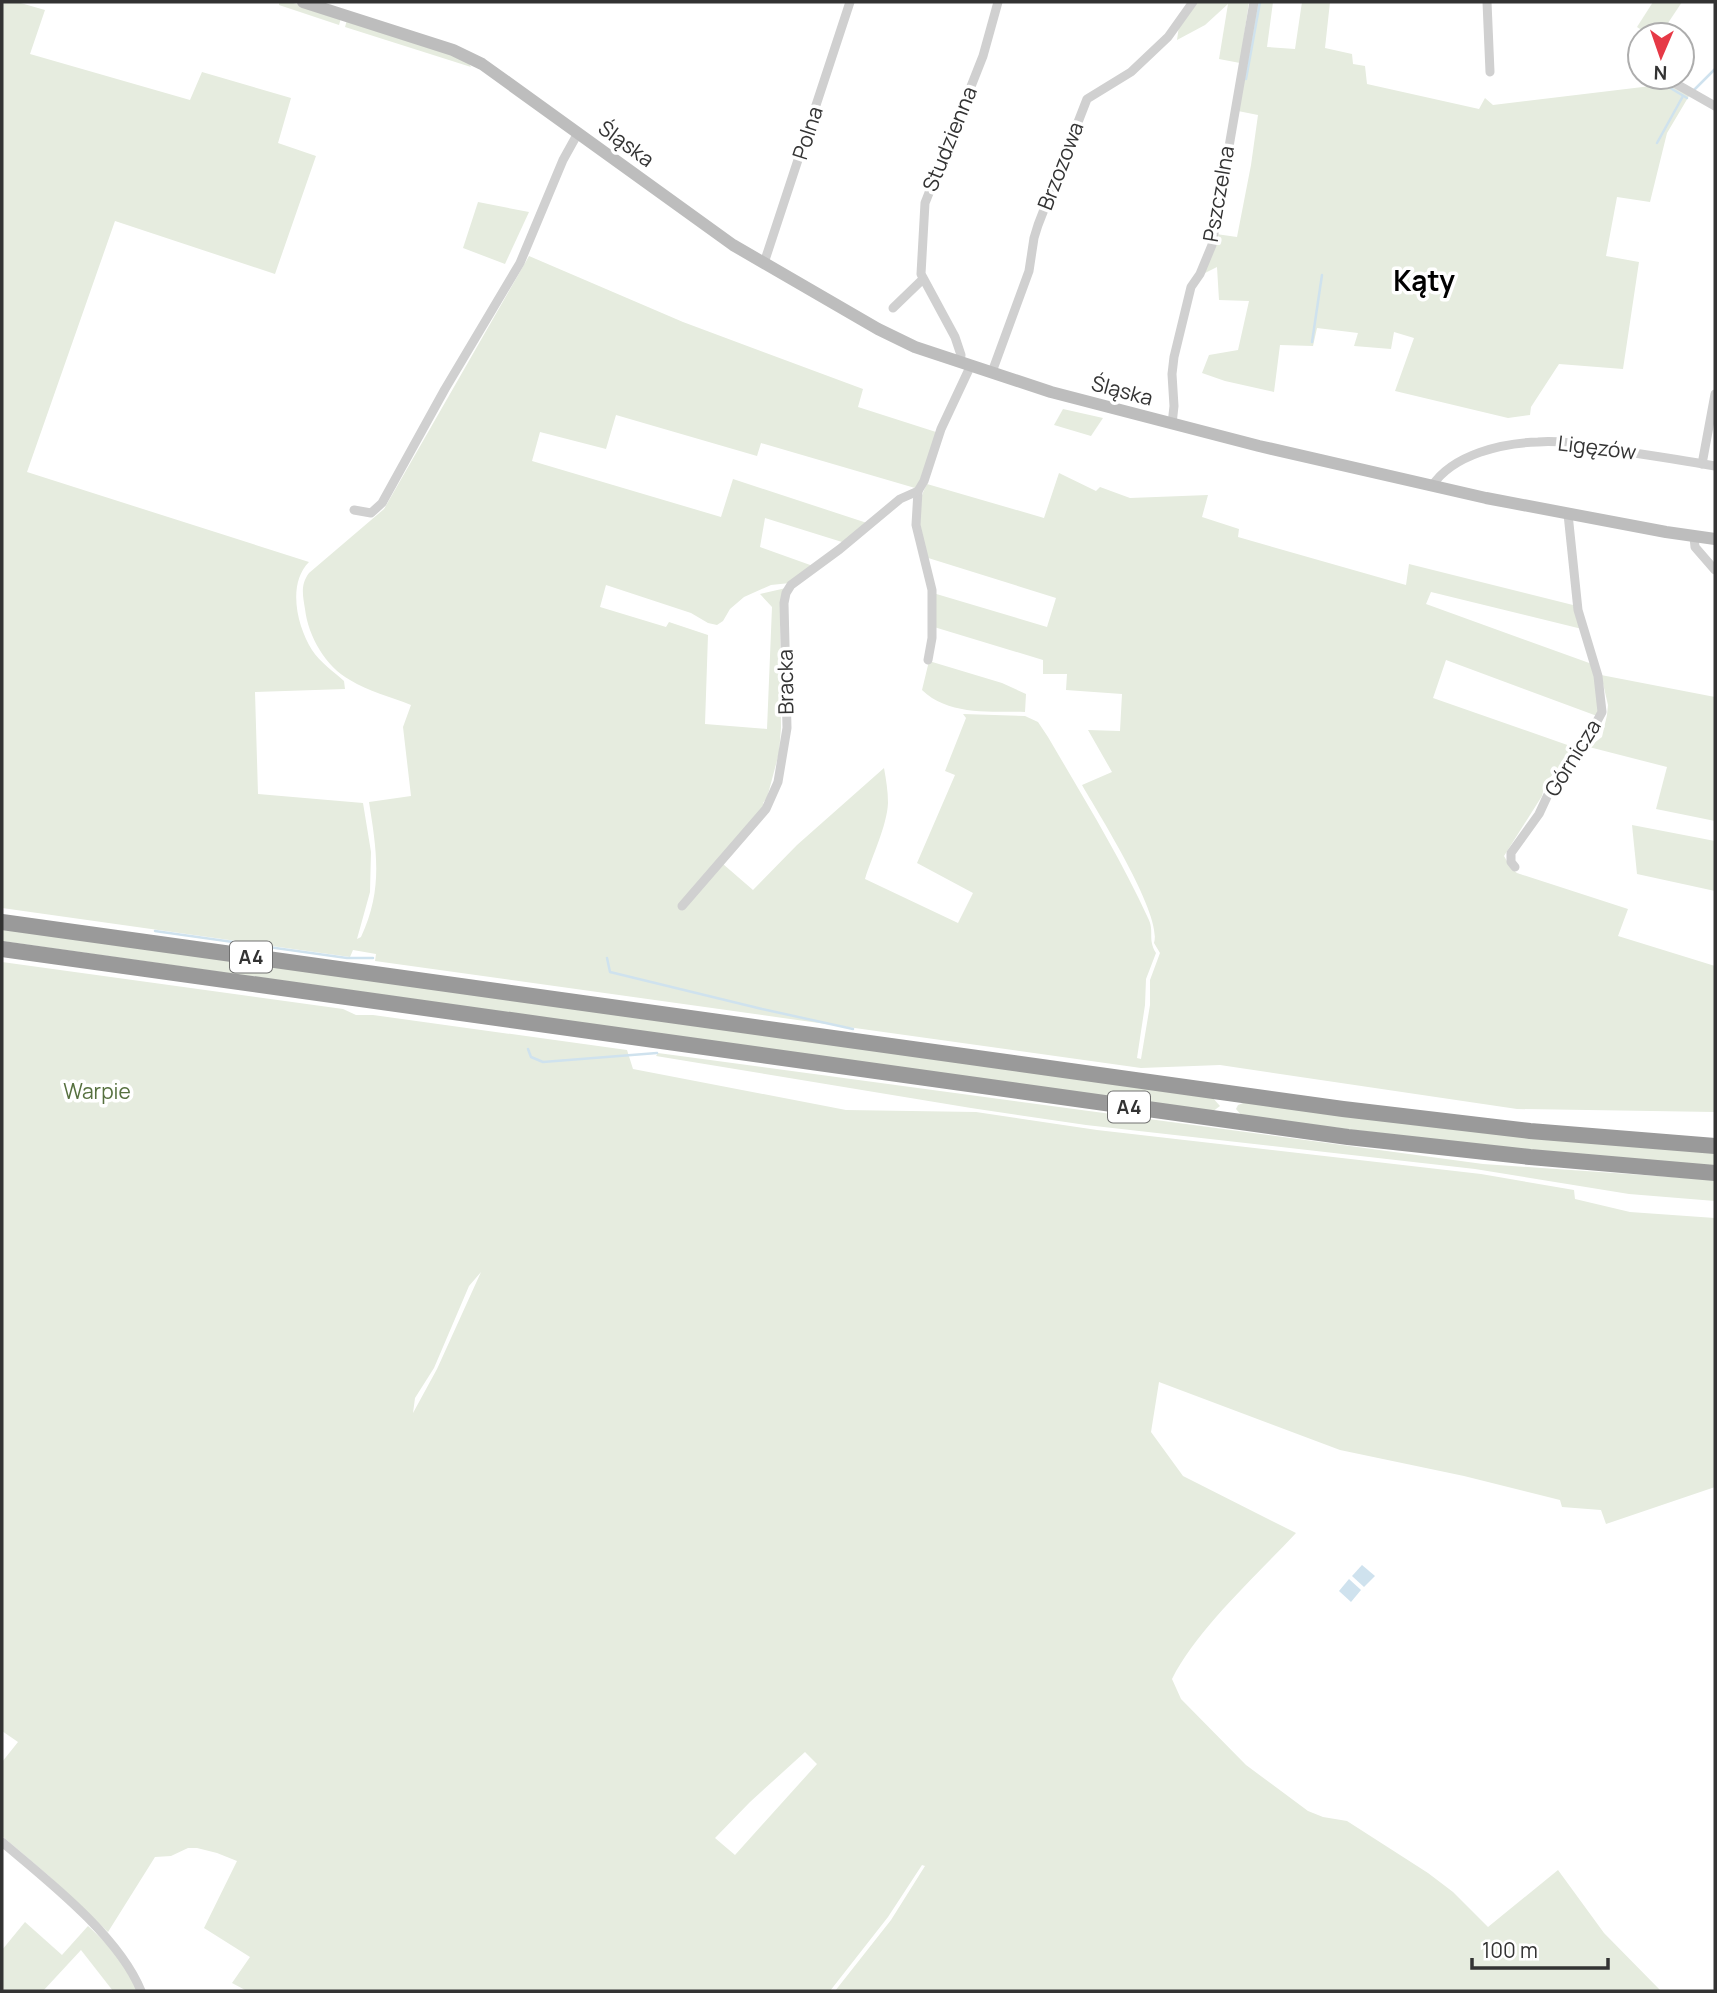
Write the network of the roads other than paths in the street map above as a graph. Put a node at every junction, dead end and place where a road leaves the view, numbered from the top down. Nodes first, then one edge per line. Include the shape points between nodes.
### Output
1 (303, 2) edge
2 (850, 2) edge
3 (998, 2) edge
4 (1193, 2) edge
5 (1254, 2) edge
6 (1487, 2) edge
7 (1490, 72) dead end
8 (1690, 91) edge
9 (1715, 105) edge
10 (578, 133) junction
11 (764, 263) junction
12 (923, 279) junction
13 (893, 308) dead end
14 (965, 364) junction
15 (992, 372) junction
16 (1715, 394) edge
17 (1172, 424) junction
18 (1702, 464) junction
19 (1715, 466) edge
20 (1432, 486) junction
21 (918, 491) junction
22 (354, 510) dead end
23 (1568, 514) junction
24 (1694, 537) junction
25 (1715, 539) edge
26 (1715, 570) edge
27 (928, 660) dead end
28 (1515, 867) dead end
29 (682, 906) dead end
30 (2, 922) edge
31 (2, 949) edge
32 (1715, 1146) edge
33 (1715, 1173) edge
34 (2, 1842) edge
35 (141, 1991) edge

1 - 10 main road, Śląska via 463,54
2 - 11 street, Polna
3 - 12 street, Studzienna via 983,56 925,203
4 - 15 street, Brzozowa via 1168,37 1131,72 1087,99 1038,225 1029,271
5 - 17 street, Pszczelna via 1215,232 1191,287 1174,357
6 - 7 street
8 - 9 street
10 - 11 main road, Śląska
10 - 22 street, Śląska via 520,263 382,503 371,513
11 - 14 main road, Śląska via 899,340
12 - 13 street
12 - 14 street
14 - 15 main road, Śląska
14 - 21 street
15 - 17 main road, Śląska
16 - 18 street
17 - 20 main road, Śląska
18 - 19 street, Ligęzów
18 - 20 street, Ligęzów via 1539,442 1484,451 1459,462
20 - 23 main road, Śląska
21 - 27 street via 916,525 932,590
21 - 29 street, Bracka via 900,499 786,593 787,728 778,782 766,808
23 - 24 main road, Śląska
23 - 28 street, Górnicza via 1578,610 1598,676 1602,712 1581,751 1552,786 1539,814 1511,853
24 - 25 main road, Śląska
24 - 26 street via 1695,547
30 - 32 highway, A4 via 1396,1116
31 - 33 highway, A4 via 1348,1137
34 - 35 street via 108,1940

